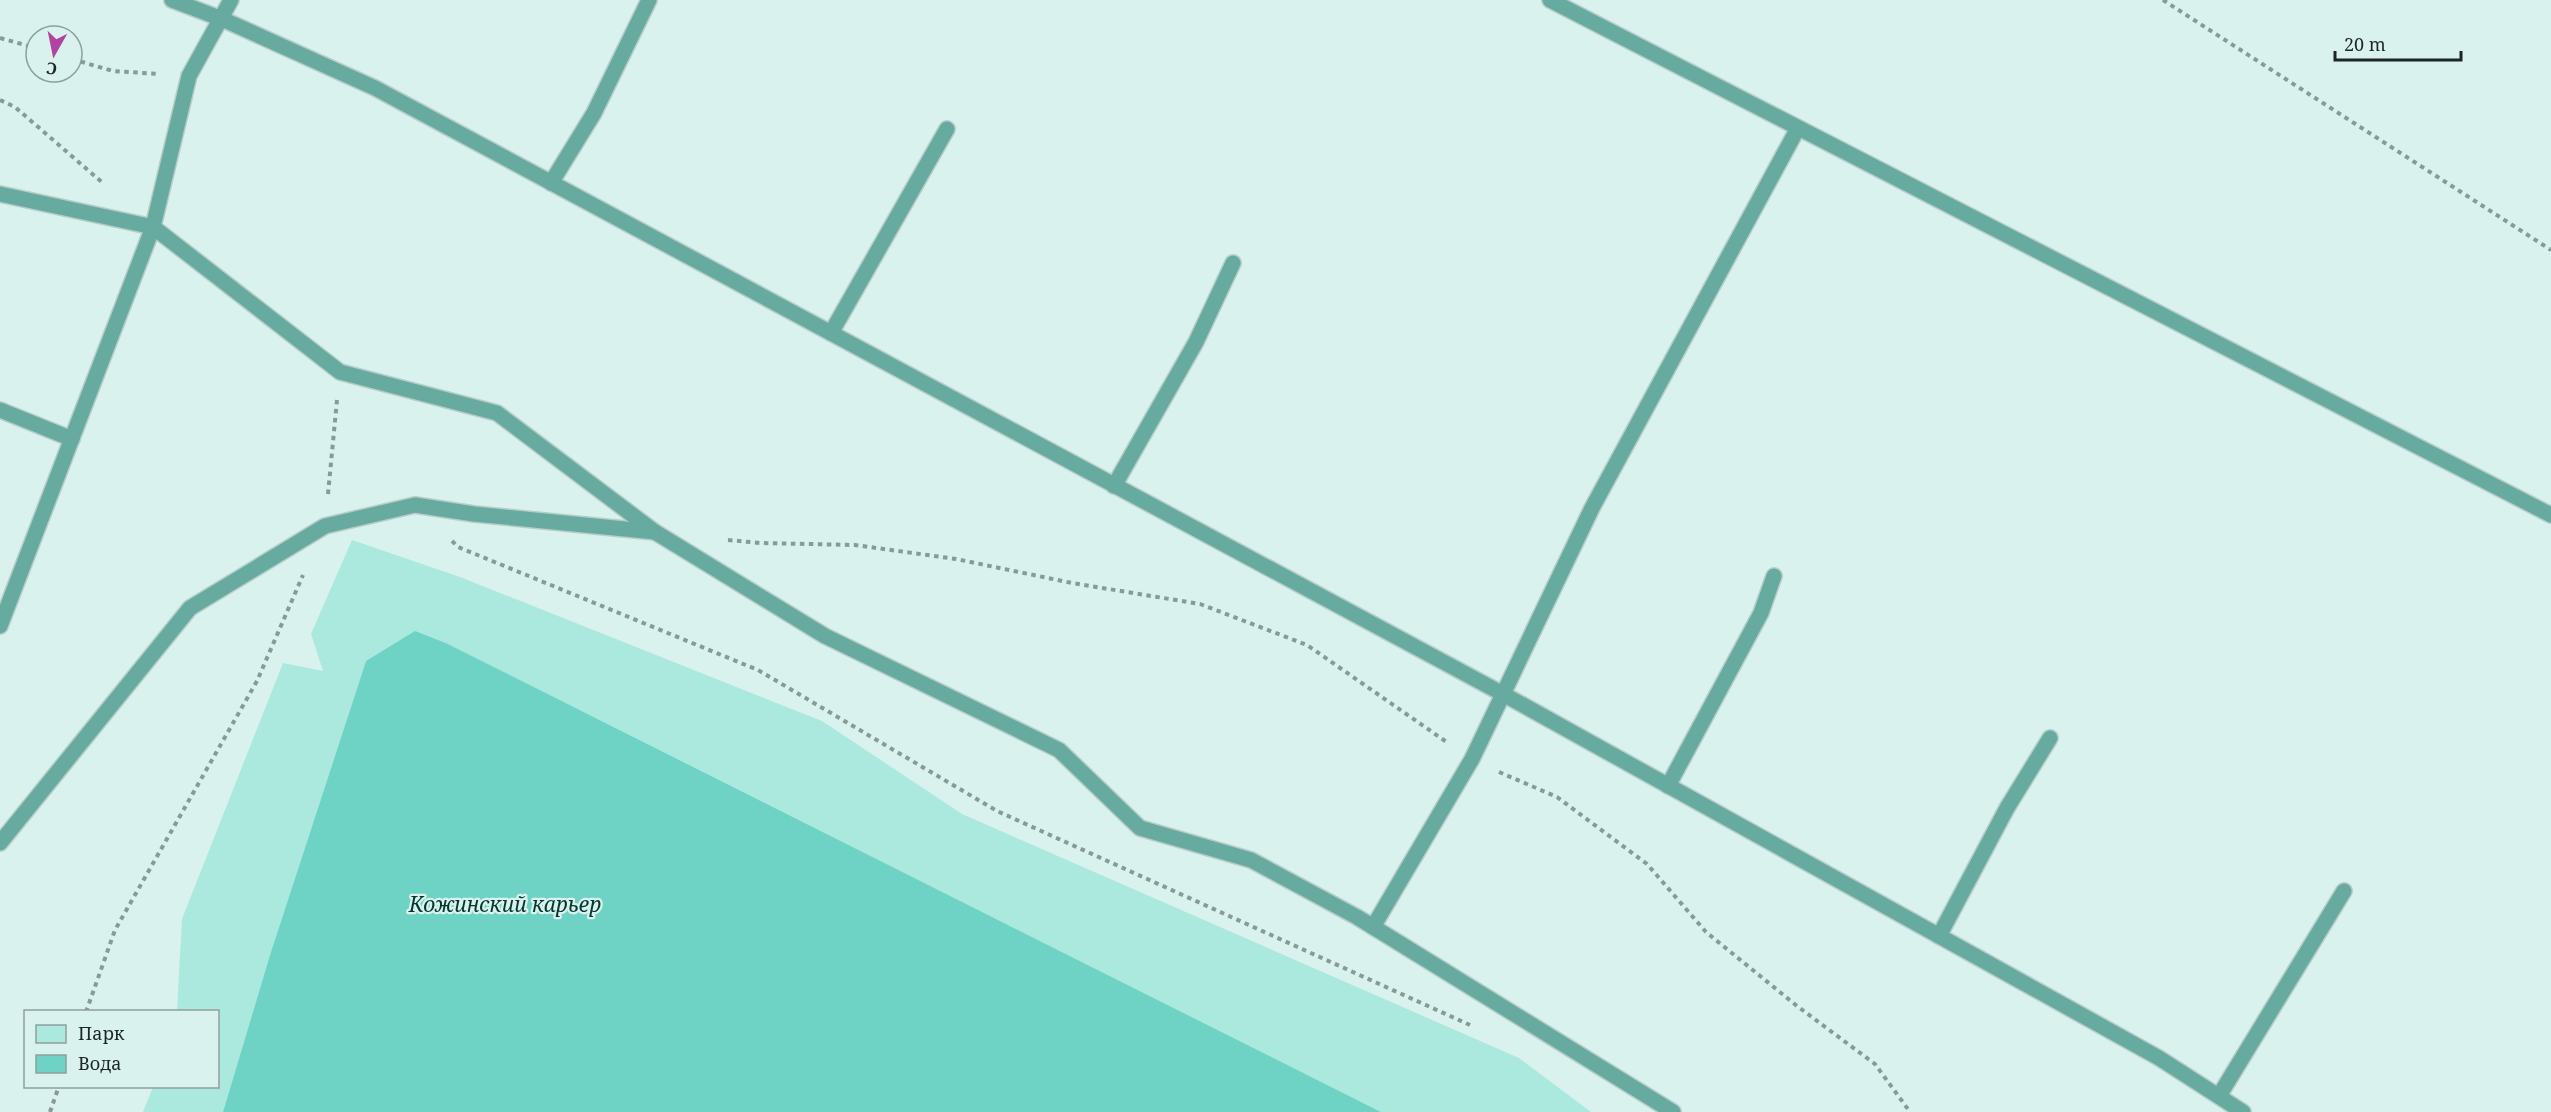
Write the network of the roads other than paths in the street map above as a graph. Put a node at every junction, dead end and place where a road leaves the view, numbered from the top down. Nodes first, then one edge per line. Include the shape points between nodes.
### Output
1 (172, 0) edge
2 (231, 0) edge
3 (649, 0) edge
4 (1550, 0) edge
5 (222, 19) junction
6 (1798, 128) junction
7 (947, 129) dead end
8 (551, 183) junction
9 (0, 194) edge
10 (153, 227) junction
11 (1233, 263) dead end
12 (831, 333) junction
13 (0, 410) edge
14 (72, 439) junction
15 (1114, 486) junction
16 (2551, 515) edge
17 (655, 532) junction
18 (1774, 576) dead end
19 (0, 626) edge
20 (1503, 694) junction
21 (2050, 738) dead end
22 (1668, 786) junction
23 (0, 843) edge
24 (2344, 891) dead end
25 (1373, 927) junction
26 (1939, 936) junction
27 (2219, 1096) junction
28 (1673, 1112) edge
29 (2243, 1112) edge

1 - 5 lane
2 - 5 lane
3 - 8 lane via 594,112
4 - 6 lane
5 - 8 lane via 375,88
5 - 10 lane via 189,76
6 - 16 lane
6 - 20 lane via 1592,508
7 - 12 lane
8 - 12 lane
9 - 10 lane
10 - 14 lane
10 - 17 lane via 340,372 497,413
11 - 15 lane via 1196,342
12 - 15 lane
13 - 14 lane
14 - 19 lane
15 - 20 lane
17 - 23 lane via 415,505 325,526 190,608
17 - 25 lane via 825,636 1059,750 1140,828 1251,860
18 - 22 lane via 1761,613
20 - 22 lane
20 - 25 lane via 1472,759
21 - 26 lane via 2007,808
22 - 26 lane
24 - 27 lane
25 - 28 lane
26 - 27 lane via 2159,1058
27 - 29 lane

